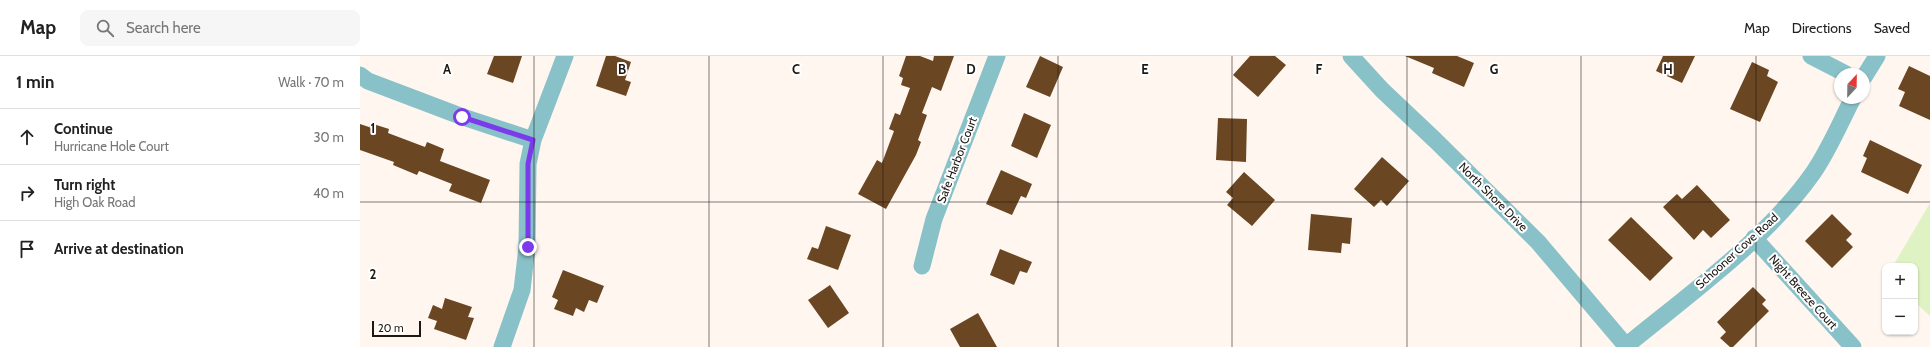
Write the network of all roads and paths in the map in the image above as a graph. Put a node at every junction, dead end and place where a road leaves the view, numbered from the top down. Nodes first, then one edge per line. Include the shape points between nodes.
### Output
1 (565, 56) edge
2 (997, 56) edge
3 (1351, 56) edge
4 (1811, 56) edge
5 (1877, 56) edge
6 (1834, 68) edge
7 (1870, 68) edge
8 (360, 75) edge
9 (1850, 104) edge
10 (533, 140) junction
11 (1754, 238) junction
12 (922, 266) dead end
13 (502, 347) edge
14 (1627, 347) edge
15 (1853, 347) edge

1 - 10 street
2 - 12 street, Safe Harbor Court via 934,219
3 - 14 street, North Shore Drive via 1382,90 1538,242
4 - 6 street
5 - 7 street
8 - 10 street via 368,81 462,117
9 - 11 street, Schooner Cove Road via 1813,173 1774,220
10 - 13 street via 528,164 528,247 522,290
11 - 14 street, Schooner Cove Road
11 - 15 street, Night Breeze Court

